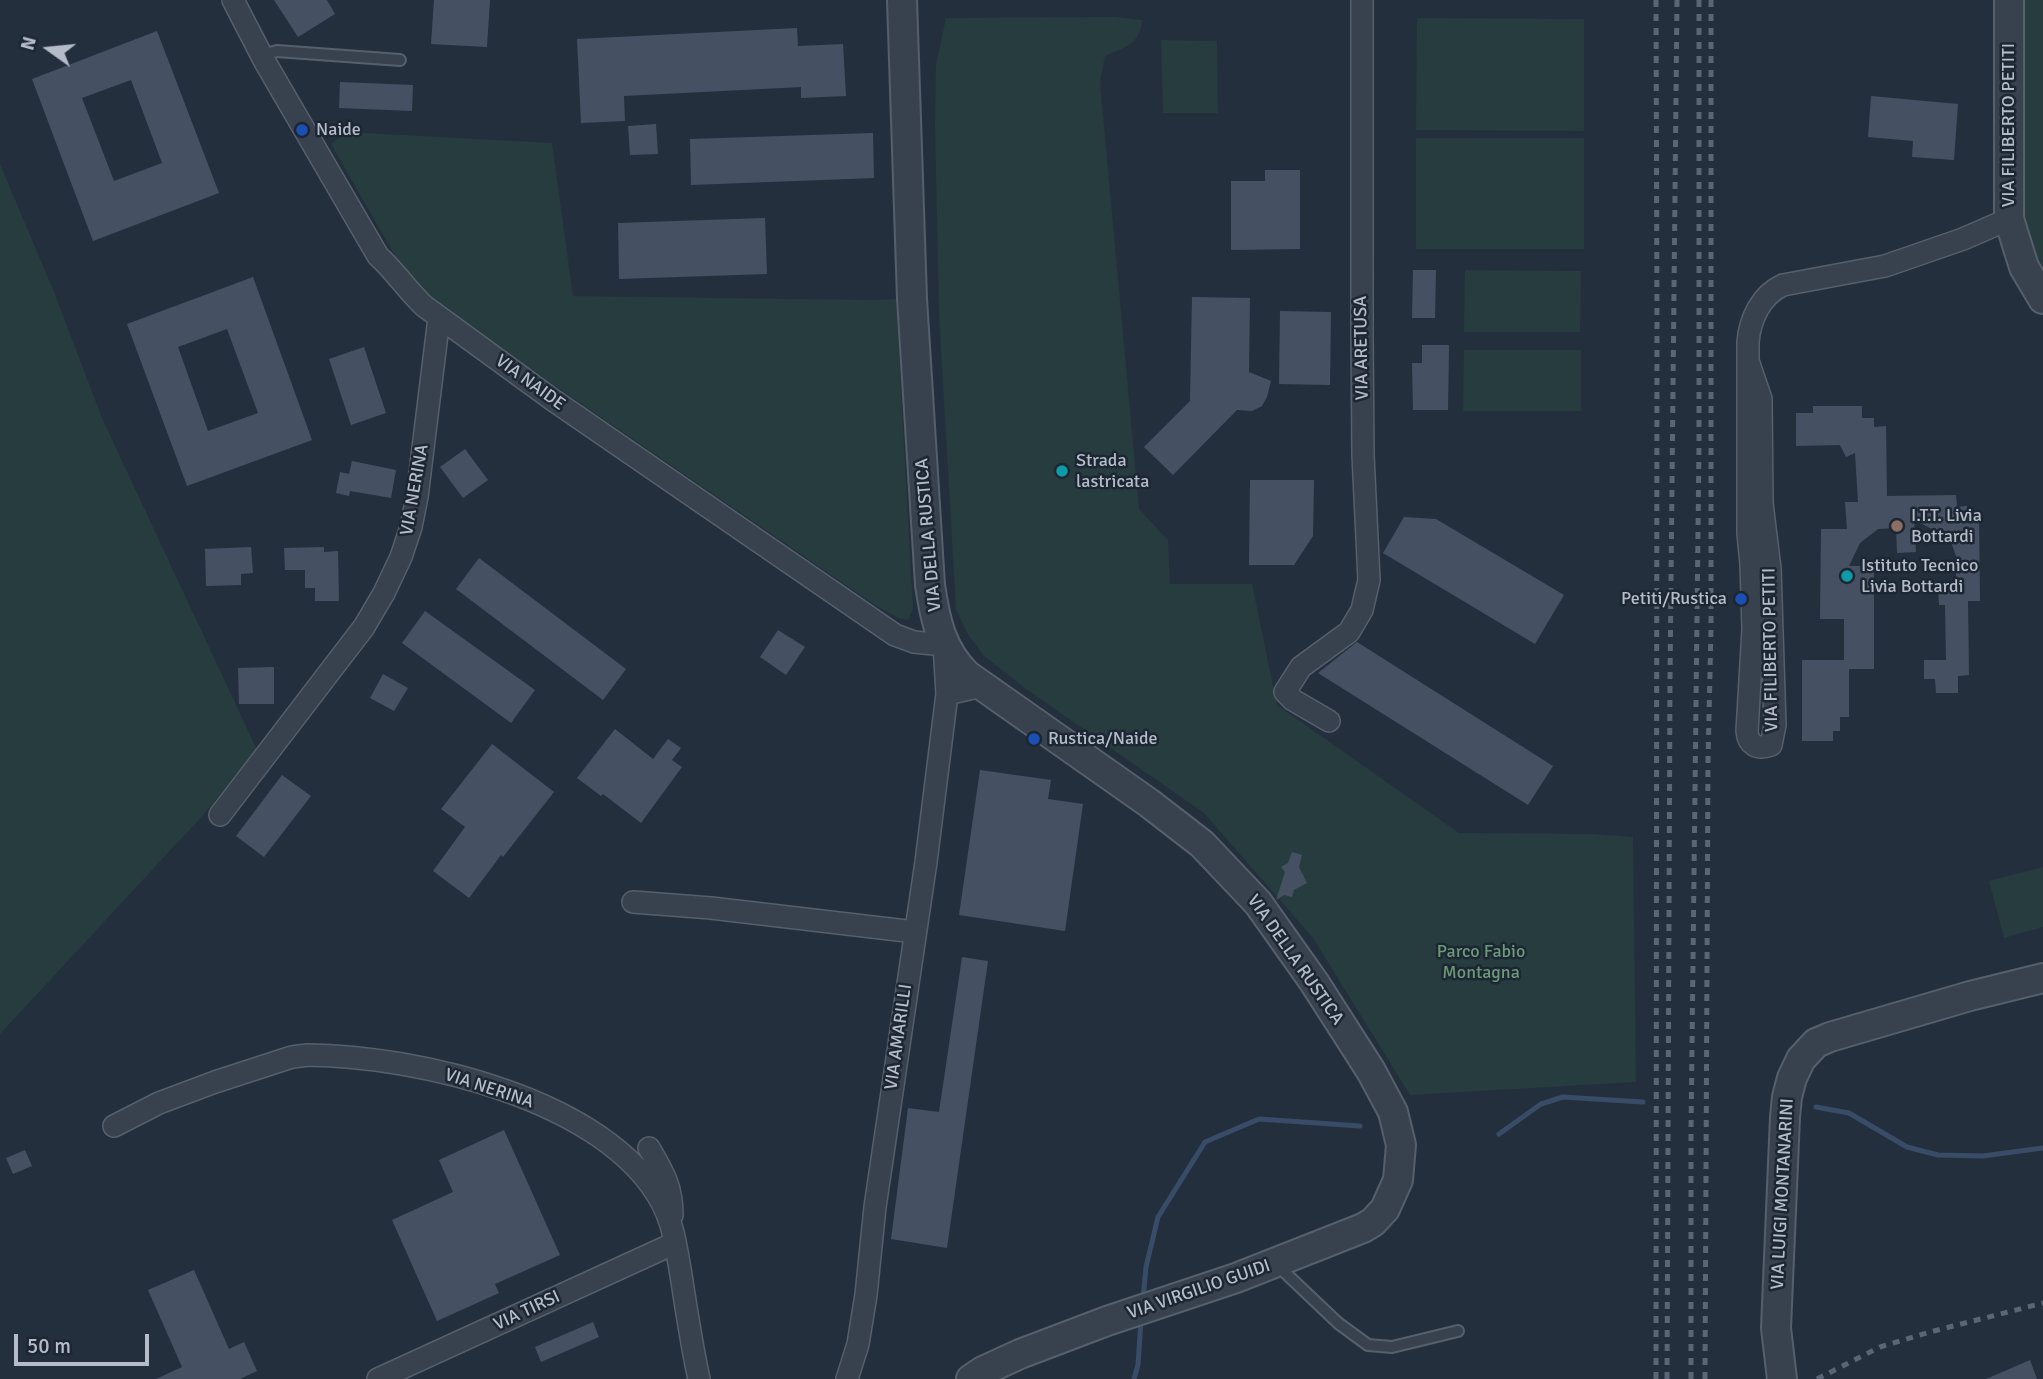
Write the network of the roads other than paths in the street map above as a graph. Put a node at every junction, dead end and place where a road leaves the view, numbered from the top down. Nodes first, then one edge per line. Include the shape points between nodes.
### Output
1 (233, 0) edge
2 (902, 0) edge
3 (1362, 0) edge
4 (2009, 0) edge
5 (261, 55) junction
6 (400, 60) dead end
7 (2009, 219) junction
8 (2043, 299) edge
9 (439, 318) junction
10 (1748, 361) junction
11 (944, 645) junction
12 (982, 686) junction
13 (947, 694) junction
14 (1329, 720) dead end
15 (220, 815) dead end
16 (633, 902) dead end
17 (915, 932) junction
18 (2043, 978) edge
19 (114, 1126) dead end
20 (649, 1148) dead end
21 (1400, 1172) joint
22 (674, 1236) junction
23 (1275, 1263) junction
24 (1458, 1331) dead end
25 (378, 1379) edge
26 (699, 1379) edge
27 (847, 1379) edge
28 (971, 1379) edge
29 (1782, 1379) edge

1 - 5 street, VIA NAIDE
2 - 11 street, VIA DELLA RUSTICA via 911,285 930,584
3 - 14 street, VIA ARETUSA via 1363,455 1369,580 1362,610 1349,632 1301,667 1285,692
4 - 7 street, VIA FILIBERTO PETITI
5 - 6 lane via 277,51
5 - 9 street, VIA NAIDE via 378,256
7 - 8 street via 2024,267
7 - 10 street, VIA FILIBERTO PETITI via 1885,266 1777,288 1760,305 1751,325
9 - 11 street, VIA NAIDE via 895,635
9 - 15 street, VIA NERINA via 418,498 393,575 365,627
10 - 10 street, VIA FILIBERTO PETITI via 1753,629 1747,731 1749,742 1760,747 1771,745 1775,725 1761,400
11 - 12 street, VIA DELLA RUSTICA via 960,668
11 - 13 street, VIA AMARILLI
12 - 13 street
12 - 21 street, VIA DELLA RUSTICA via 1202,844 1258,903 1321,993 1393,1112 1401,1145
13 - 17 street, VIA AMARILLI
16 - 17 street
17 - 27 street, VIA AMARILLI via 866,1295
18 - 29 street, VIA LUIGI MONTANARINI via 1830,1037 1816,1043 1801,1059 1792,1077 1784,1117 1776,1328
19 - 22 street, VIA NERINA via 159,1103 292,1057 323,1055 409,1064 477,1082 568,1117 646,1178 662,1203
20 - 22 street via 667,1179
21 - 23 street, VIA VIRGILIO GUIDI via 1388,1204 1373,1222
22 - 25 street, VIA TIRSI
22 - 26 street, VIA NERINA
23 - 24 lane via 1368,1345 1392,1347
23 - 28 street, VIA VIRGILIO GUIDI via 1020,1354

